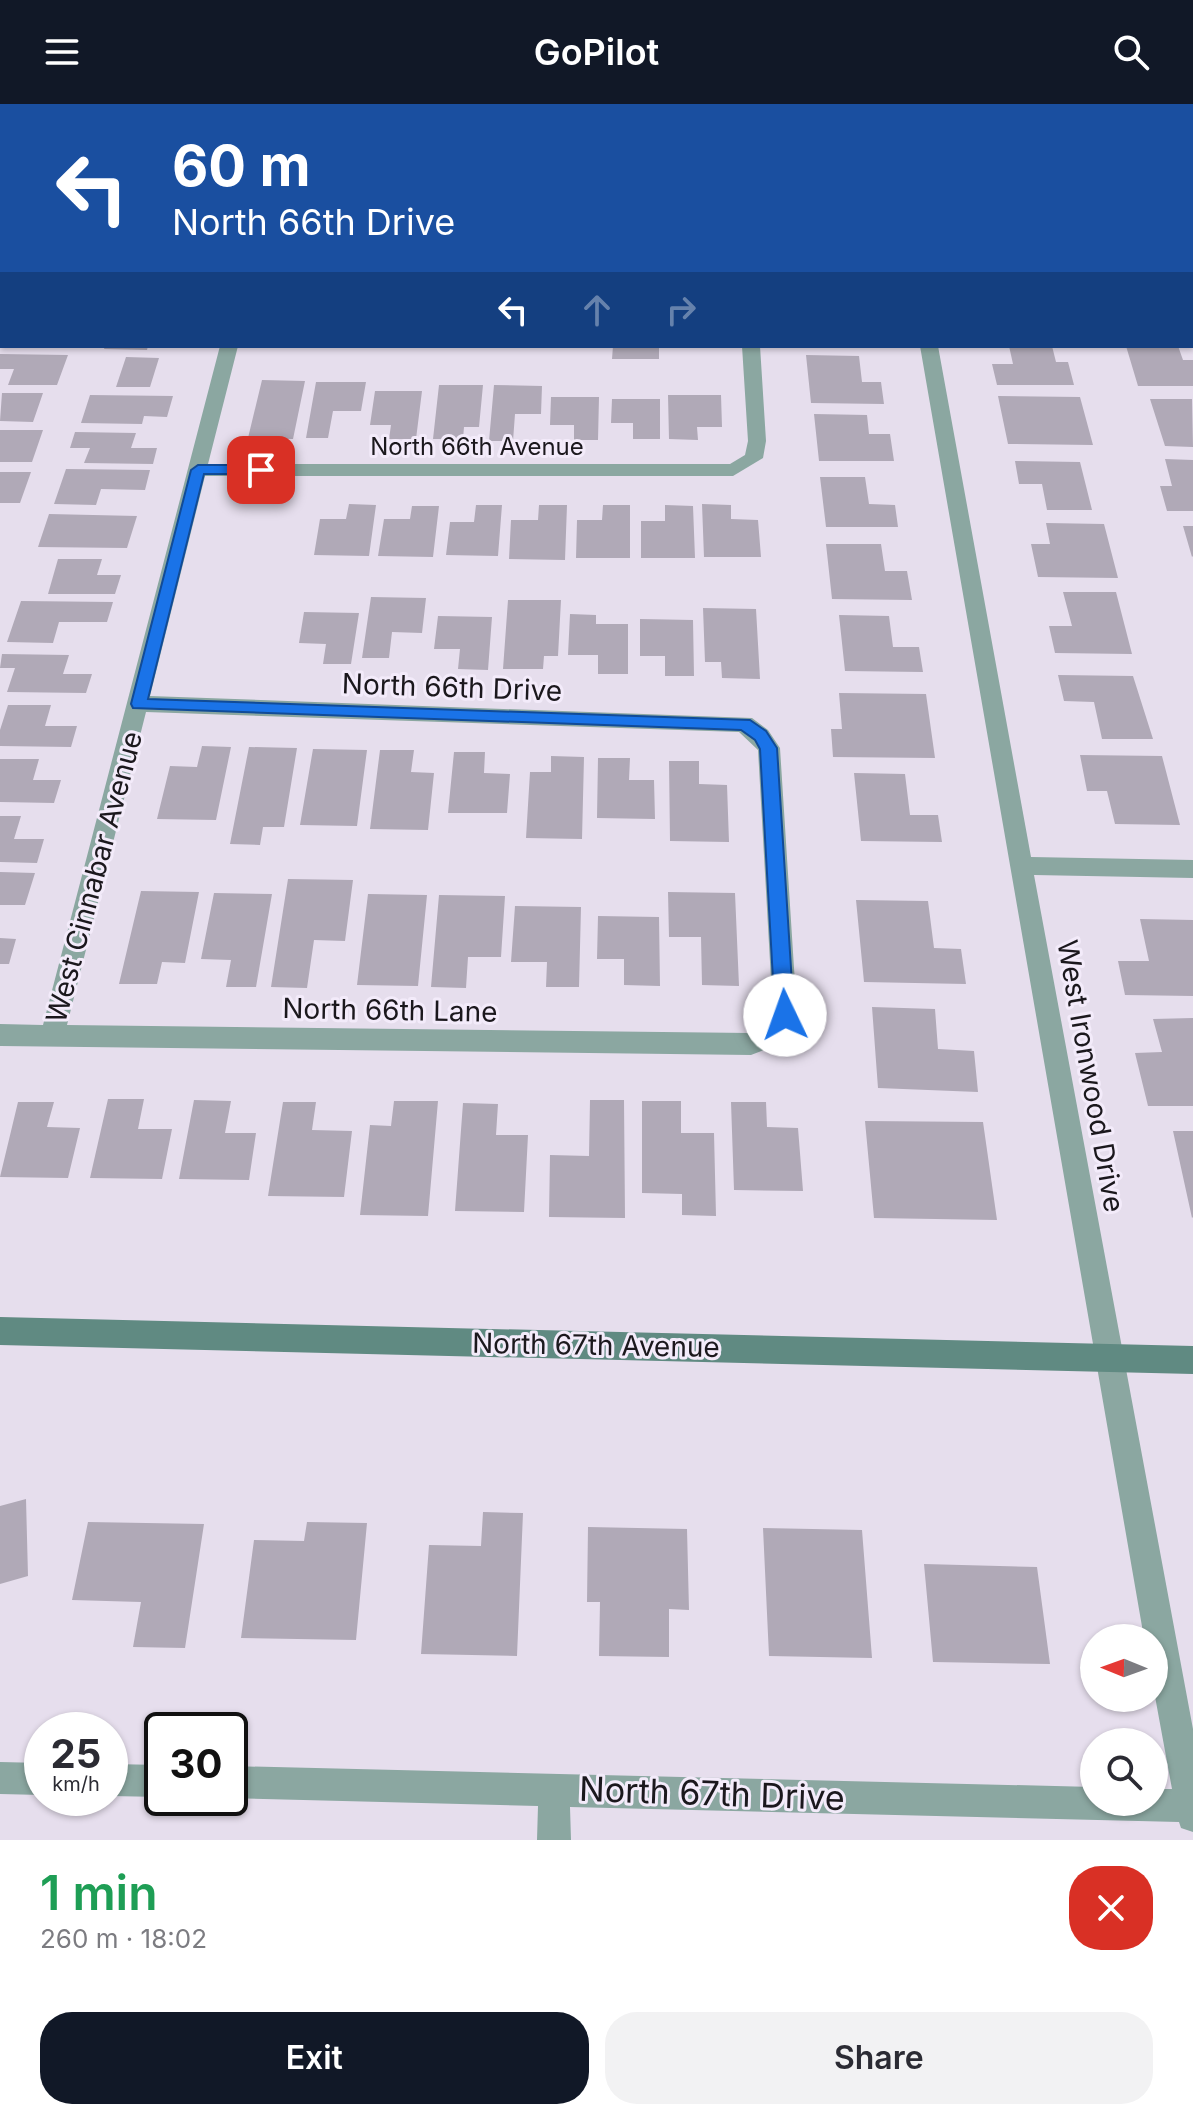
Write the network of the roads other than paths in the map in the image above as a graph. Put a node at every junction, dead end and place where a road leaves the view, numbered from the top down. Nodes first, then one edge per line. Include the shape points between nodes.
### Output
1 (228, 348) edge
2 (751, 348) edge
3 (929, 348) edge
4 (198, 470) junction
5 (139, 704) junction
6 (1023, 866) junction
7 (1193, 869) edge
8 (778, 1033) joint
9 (0, 1035) edge
10 (52, 1036) junction
11 (0, 1331) edge
12 (1108, 1357) junction
13 (1193, 1360) edge
14 (0, 1778) edge
15 (24, 1779) edge
16 (248, 1782) edge
17 (554, 1788) junction
18 (1192, 1810) edge
19 (554, 1840) edge

1 - 4 street, West Cinnabar Avenue
2 - 4 street, North 66th Avenue via 757,441 754,458 733,470
3 - 6 street, West Ironwood Drive
4 - 5 street, West Cinnabar Avenue
5 - 8 street, North 66th Drive via 744,724 769,748 785,1015
5 - 10 street, West Cinnabar Avenue
6 - 7 street
6 - 12 street, West Ironwood Drive
8 - 10 street, North 66th Lane via 751,1044
9 - 10 street, North 66th Lane
11 - 12 main road, North 67th Avenue
12 - 13 main road, North 67th Avenue
12 - 18 street, West Ironwood Drive
14 - 15 street
16 - 17 street, North 67th Drive
17 - 18 street, North 67th Drive
17 - 19 street

